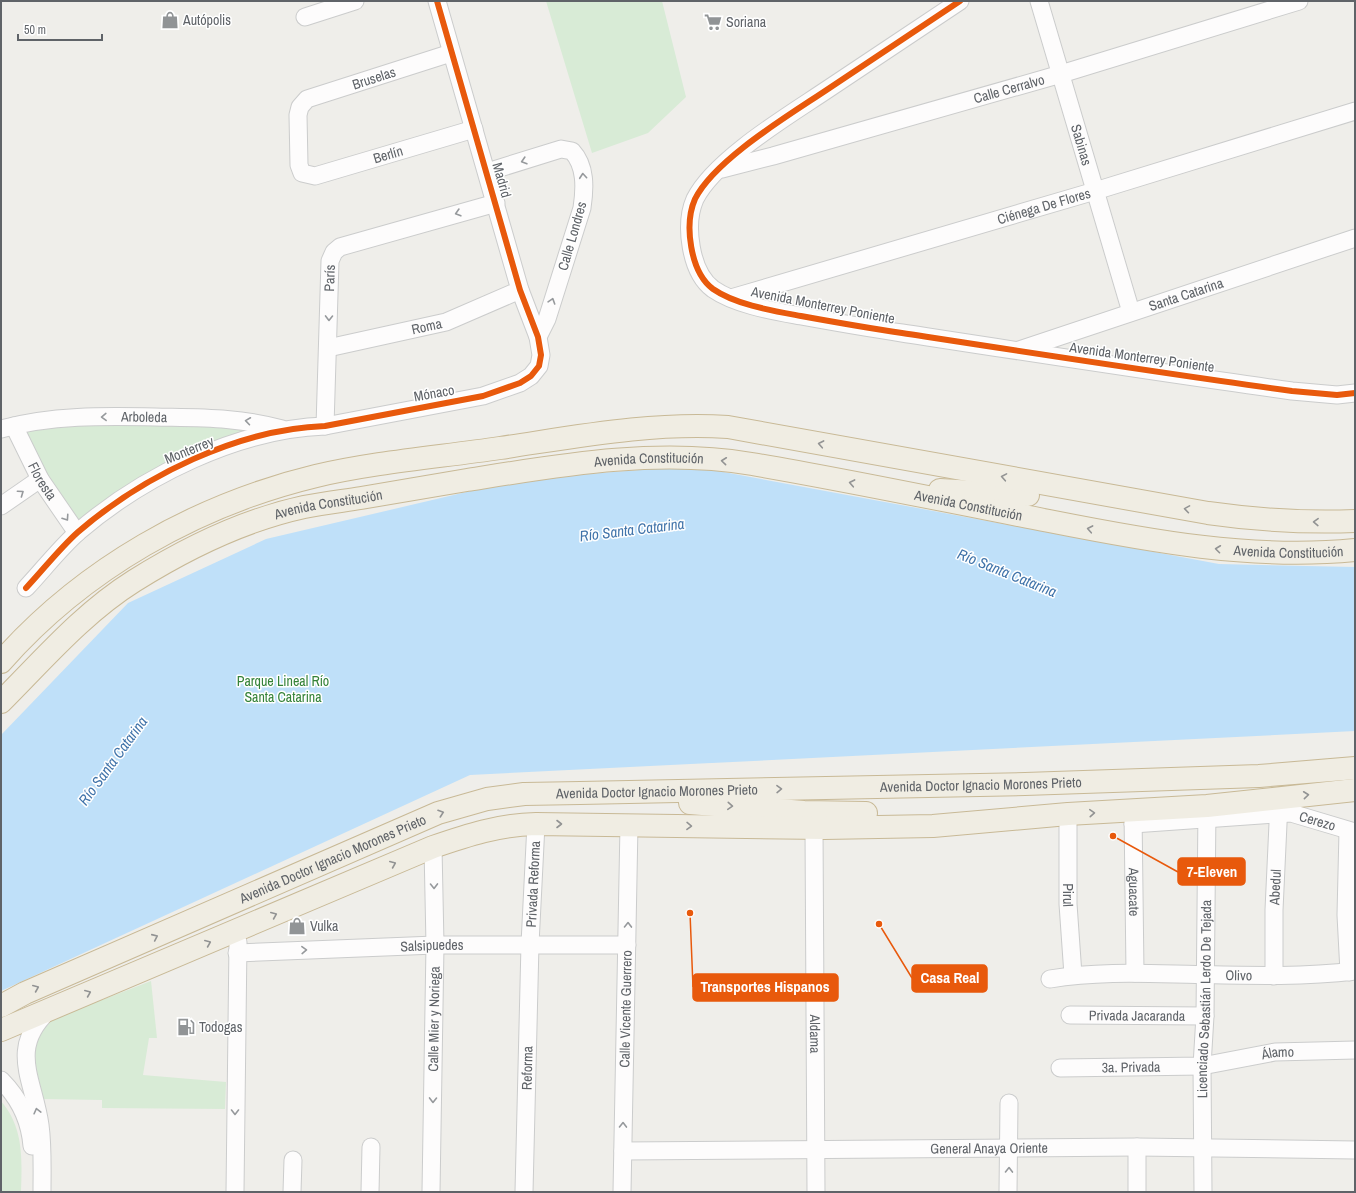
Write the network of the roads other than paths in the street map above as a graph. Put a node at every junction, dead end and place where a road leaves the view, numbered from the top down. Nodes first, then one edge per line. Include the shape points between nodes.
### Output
1 (355, 1) edge
2 (437, 1) edge
3 (960, 1) edge
4 (1039, 1) edge
5 (1299, 1) edge
6 (305, 17) dead end
7 (451, 53) junction
8 (1060, 74) junction
9 (1355, 112) edge
10 (474, 129) junction
11 (760, 136) junction
12 (773, 156) junction
13 (716, 170) junction
14 (487, 172) junction
15 (302, 173) joint
16 (1095, 191) junction
17 (496, 203) junction
18 (1355, 238) edge
19 (520, 290) junction
20 (731, 298) junction
21 (1131, 312) junction
22 (538, 337) junction
23 (328, 348) junction
24 (1017, 351) junction
25 (539, 366) joint
26 (1355, 393) edge
27 (325, 426) junction
28 (8, 427) edge
29 (286, 430) junction
30 (40, 479) junction
31 (885, 489) junction
32 (1114, 497) junction
33 (1, 506) edge
34 (1355, 521) edge
35 (77, 533) junction
36 (1355, 550) edge
37 (26, 588) dead end
38 (1, 662) edge
39 (1, 702) edge
40 (1355, 768) edge
41 (1355, 790) edge
42 (580, 793) junction
43 (1279, 806) junction
44 (1207, 812) junction
45 (1068, 814) junction
46 (1133, 817) junction
47 (1039, 818) junction
48 (536, 824) junction
49 (629, 825) junction
50 (814, 828) junction
51 (1351, 831) edge
52 (433, 847) junction
53 (238, 930) junction
54 (530, 944) junction
55 (435, 945) junction
56 (627, 945) junction
57 (238, 953) junction
58 (1352, 971) edge
59 (1135, 974) junction
60 (1073, 975) junction
61 (1205, 975) junction
62 (1274, 976) junction
63 (1050, 979) dead end
64 (1, 1006) edge
65 (50, 1009) junction
66 (1070, 1015) dead end
67 (1205, 1016) junction
68 (1, 1030) edge
69 (1355, 1050) edge
70 (1202, 1066) junction
71 (1060, 1068) dead end
72 (1, 1080) edge
73 (1009, 1104) dead end
74 (371, 1147) dead end
75 (1137, 1147) junction
76 (1203, 1147) junction
77 (1009, 1148) junction
78 (816, 1150) junction
79 (1355, 1150) edge
80 (623, 1151) junction
81 (293, 1160) dead end
82 (32, 1192) edge
83 (42, 1192) edge
84 (235, 1192) edge
85 (292, 1192) edge
86 (370, 1192) edge
87 (431, 1192) edge
88 (524, 1192) edge
89 (622, 1192) edge
90 (816, 1192) edge
91 (1008, 1192) edge
92 (1137, 1192) edge
93 (1203, 1192) edge

1 - 6 street
2 - 7 street, Madrid
3 - 11 street, Avenida Monterrey Poniente
4 - 8 street, Sabinas
5 - 8 street, Calle Cerralvo
7 - 10 street, Madrid
7 - 15 street, Bruselas via 307,99 300,107 298,115 299,165
8 - 12 street, Calle Cerralvo
8 - 16 street, Sabinas
9 - 16 street, Ciénega De Flores
10 - 14 street, Madrid
10 - 15 street, Berlín via 315,176
11 - 12 street via 761,149
11 - 13 street, Avenida Monterrey Poniente
12 - 13 street, Calle Cerralvo
13 - 20 street, Avenida Monterrey Poniente via 696,198 690,214 689,232 701,275 712,288
14 - 17 street, Madrid
22 -> 14 street, Calle Londres via 582,208 582,165 572,151 561,149
16 - 20 street, Ciénega De Flores
16 - 21 street, Sabinas
17 - 19 street, Madrid
17 -> 23 street, París via 340,247 334,252 330,261
18 - 21 street, Santa Catarina
19 - 22 street, Madrid
19 - 23 street, Roma via 446,322
20 - 24 street, Avenida Monterrey Poniente via 764,309
21 - 24 street, Santa Catarina
22 - 25 street, Madrid via 541,355
23 - 27 street, París
24 - 26 street, Avenida Monterrey Poniente via 1292,391 1338,395
25 - 27 street, Mónaco via 531,376 520,383 483,396
27 - 29 street, Monterrey
29 -> 28 street, Arboleda via 258,422 228,418 130,416 51,419
28 - 30 street, Floresta
29 - 35 street, Monterrey via 262,435 171,469 146,483
33 -> 30 street
30 -> 35 street, Floresta
31 - 32 highway via 986,491 1088,501
36 -> 31 highway, Avenida Constitución via 1322,553 1220,550 1094,530
31 -> 39 highway, Avenida Constitución via 750,464 664,456 522,471 304,507 221,535 179,555 131,583 84,619
34 -> 32 highway, Avenida Constitución via 1252,519
32 -> 38 highway, Avenida Constitución via 758,432 698,425 638,428 353,469 259,492 204,514 152,540 79,589 35,626
35 - 37 street, Monterrey
42 -> 40 highway, Avenida Doctor Ignacio Morones Prieto via 1032,784 1258,776
43 -> 41 highway, Avenida Doctor Ignacio Morones Prieto
42 -> 47 highway via 804,812
64 -> 42 highway, Avenida Doctor Ignacio Morones Prieto via 25,993 438,813 487,799 524,794
43 - 44 highway, Avenida Doctor Ignacio Morones Prieto
43 - 51 street, Cerezo
43 - 62 street, Abedul
44 - 46 highway, Avenida Doctor Ignacio Morones Prieto
44 - 61 street, Licenciado Sebastián Lerdo De Tejada
45 -> 46 highway, Avenida Doctor Ignacio Morones Prieto
45 - 47 highway, Avenida Doctor Ignacio Morones Prieto
45 - 60 street, Pirul via 1068,904
46 - 59 street, Aguacate
47 - 50 highway, Avenida Doctor Ignacio Morones Prieto via 933,826
48 -> 49 highway, Avenida Doctor Ignacio Morones Prieto
48 - 52 highway, Avenida Doctor Ignacio Morones Prieto via 478,831
48 - 54 street, Privada Reforma
49 -> 50 highway, Avenida Doctor Ignacio Morones Prieto
56 -> 49 street, Calle Vicente Guerrero
50 - 78 street, Aldama
51 - 58 street via 1346,915
53 -> 52 highway, Avenida Doctor Ignacio Morones Prieto
52 -> 55 street, Calle Mier y Noriega
53 - 57 street
65 -> 53 highway, Avenida Doctor Ignacio Morones Prieto
54 - 55 street, Salsipuedes
54 - 56 street, Salsipuedes
54 - 88 street, Reforma
57 -> 55 street, Salsipuedes
55 -> 87 street, Calle Mier y Noriega
80 -> 56 street, Calle Vicente Guerrero
57 -> 84 street
58 - 62 street, Olivo
59 - 60 street, Olivo
59 - 61 street, Olivo
60 - 63 street, Olivo
61 - 62 street, Olivo
61 - 67 street, Licenciado Sebastián Lerdo De Tejada
65 - 68 highway, Avenida Doctor Ignacio Morones Prieto
83 -> 65 street via 40,1123 28,1078 25,1055 31,1032
66 - 67 street, Privada Jacaranda
67 - 70 street, Licenciado Sebastián Lerdo De Tejada
69 - 70 street, Álamo via 1275,1052
70 - 71 street, 3a. Privada
70 - 76 street, Licenciado Sebastián Lerdo De Tejada
72 - 82 street via 22,1108 30,1132
73 - 77 street
74 - 86 street
75 - 76 street, General Anaya Oriente
75 - 77 street, General Anaya Oriente
75 - 92 street
76 - 79 street, General Anaya Oriente
76 - 93 street, Licenciado Sebastián Lerdo De Tejada
77 - 78 street, General Anaya Oriente
91 -> 77 street
78 - 80 street, General Anaya Oriente
78 - 90 street, Aldama
80 - 89 street, Calle Vicente Guerrero
81 - 85 street

